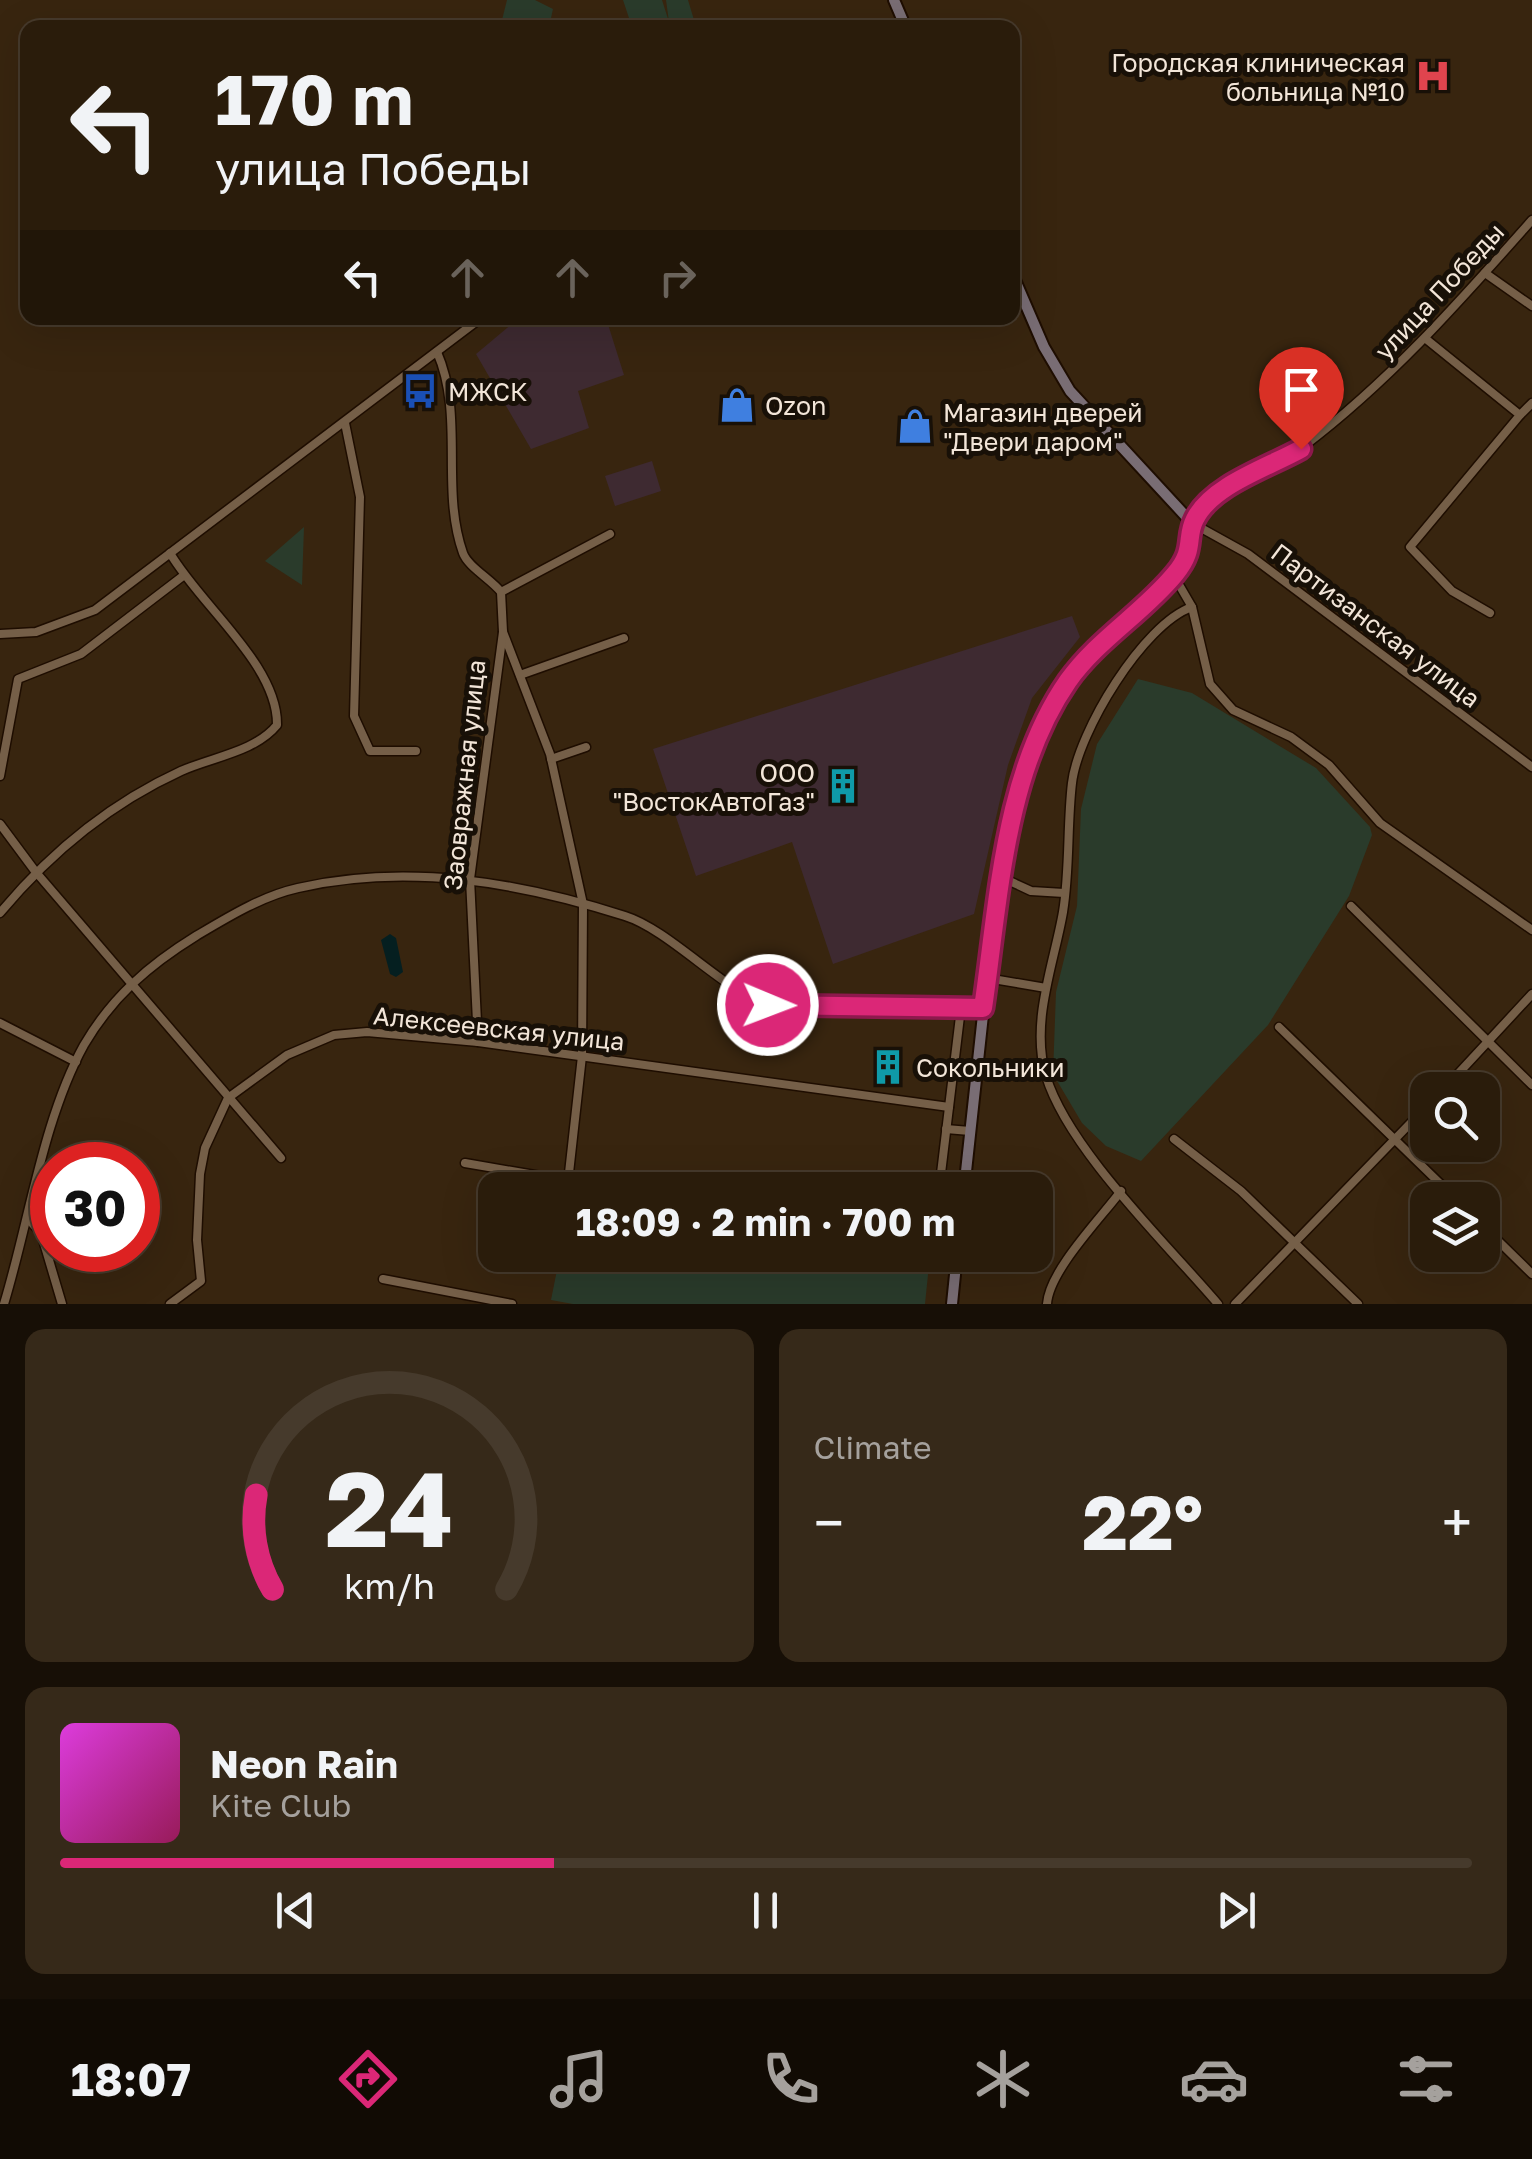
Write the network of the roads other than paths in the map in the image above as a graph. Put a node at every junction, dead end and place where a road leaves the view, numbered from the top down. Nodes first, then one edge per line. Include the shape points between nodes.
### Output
1 (1532, 220) edge
2 (1485, 273) junction
3 (1020, 292) edge
4 (1532, 306) edge
5 (472, 325) edge
6 (1426, 339) junction
7 (437, 352) junction
8 (1532, 403) edge
9 (1520, 415) junction
10 (345, 423) junction
11 (1192, 523) junction
12 (610, 534) dead end
13 (170, 553) junction
14 (184, 576) junction
15 (1174, 576) junction
16 (500, 592) junction
17 (1192, 608) junction
18 (1490, 613) dead end
19 (503, 632) junction
20 (0, 634) edge
21 (624, 638) dead end
22 (520, 676) junction
23 (586, 747) dead end
24 (416, 751) dead end
25 (552, 762) junction
26 (1532, 767) edge
27 (0, 776) edge
28 (0, 824) edge
29 (35, 871) junction
30 (470, 878) junction
31 (1002, 878) junction
32 (1064, 893) junction
33 (583, 904) junction
34 (1350, 906) dead end
35 (0, 913) edge
36 (1532, 930) edge
37 (988, 978) junction
38 (130, 983) junction
39 (1046, 988) junction
40 (1532, 994) edge
41 (960, 1008) junction
42 (983, 1008) junction
43 (0, 1023) edge
44 (1279, 1027) dead end
45 (478, 1042) junction
46 (1490, 1044) junction
47 (582, 1056) junction
48 (76, 1062) junction
49 (1461, 1072) edge
50 (1532, 1085) edge
51 (228, 1098) junction
52 (949, 1106) junction
53 (1410, 1123) edge
54 (946, 1129) junction
55 (970, 1132) junction
56 (1395, 1138) junction
57 (1174, 1139) dead end
58 (281, 1158) dead end
59 (465, 1163) dead end
60 (514, 1172) edge
61 (569, 1172) edge
62 (942, 1172) edge
63 (966, 1172) edge
64 (1440, 1182) edge
65 (1121, 1191) junction
66 (29, 1220) junction
67 (1293, 1242) junction
68 (1500, 1243) edge
69 (955, 1272) edge
70 (1532, 1274) edge
71 (383, 1279) dead end
72 (4, 1304) edge
73 (62, 1304) edge
74 (170, 1304) edge
75 (512, 1304) edge
76 (952, 1304) edge
77 (1047, 1304) edge
78 (1218, 1304) edge
79 (1234, 1304) edge
80 (1358, 1304) edge

1 - 2 street, улица Победы
2 - 4 street
2 - 6 street, улица Победы
3 - 11 street via 1070,391
5 - 7 street
6 - 9 street
6 - 11 street, улица Победы via 1301,449 1215,498
7 - 10 street
7 - 16 street via 452,412 464,554
8 - 9 street
9 - 18 street via 1410,547 1452,590
10 - 13 street
10 - 24 street via 360,496 354,716 370,751
11 - 15 street via 1192,548
11 - 26 street, Партизанская улица via 1248,554
12 - 16 street
13 - 14 street
13 - 20 street via 84,616 28,634
14 - 27 street via 81,654 18,679
14 - 29 street via 267,680 277,725 256,743 181,770 121,803
15 - 17 street
15 - 31 street via 1095,648 1043,722 1025,770
16 - 19 street
17 - 32 street via 1172,614 1135,657 1086,738 1072,781
17 - 36 street via 1216,694 1313,753 1380,823
19 - 22 street
19 - 30 street, Заовражная улица
21 - 22 street
22 - 25 street
23 - 25 street
25 - 33 street
28 - 29 street
29 - 35 street
29 - 38 street
30 - 33 street
30 - 38 street via 371,878 296,888 240,910
30 - 45 street, Заовражная улица
31 - 32 street via 1030,891
31 - 37 street
32 - 39 street
33 - 41 street via 639,920 751,996 780,1008
33 - 47 street
34 - 46 street
37 - 39 street
37 - 42 street
38 - 48 street
38 - 51 street
39 - 65 street via 1041,1039 1051,1089
40 - 46 street
41 - 42 street
41 - 52 street
42 - 55 street
43 - 48 street
44 - 56 street
45 - 47 street, Алексеевская улица
45 - 51 street, Алексеевская улица via 334,1035 287,1055
46 - 49 street
46 - 50 street
47 - 52 street, Алексеевская улица
47 - 61 street
48 - 66 street
51 - 58 street
51 - 74 street, Алексеевская улица via 200,1174 201,1281
52 - 54 street
53 - 56 street
54 - 55 street
54 - 62 street
55 - 63 street
56 - 64 street
56 - 67 street
57 - 67 street
59 - 60 street
65 - 77 street via 1062,1269
65 - 78 street
66 - 72 street
66 - 73 street via 40,1234
67 - 79 street
67 - 80 street
68 - 70 street
69 - 76 street
71 - 75 street

